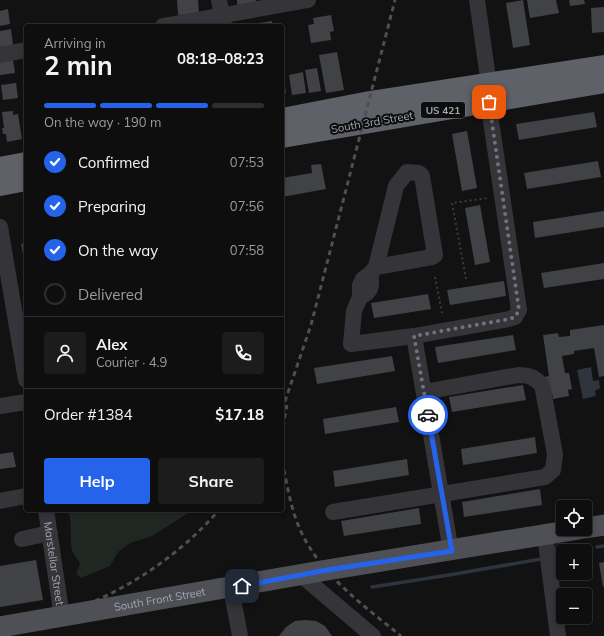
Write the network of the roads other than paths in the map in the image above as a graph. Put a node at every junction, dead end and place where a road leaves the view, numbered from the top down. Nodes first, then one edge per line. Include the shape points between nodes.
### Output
1 (219, 0) edge
2 (308, 0) edge
3 (477, 0) edge
4 (223, 21) edge
5 (187, 24) edge
6 (24, 50) edge
7 (0, 55) edge
8 (604, 66) edge
9 (604, 82) edge
10 (489, 94) junction
11 (284, 119) edge
12 (284, 137) edge
13 (24, 163) edge
14 (0, 168) edge
15 (24, 180) edge
16 (0, 185) edge
17 (0, 227) edge
18 (373, 271) junction
19 (6, 294) edge
20 (414, 336) junction
21 (24, 371) edge
22 (424, 392) junction
23 (24, 402) edge
24 (0, 406) edge
25 (442, 494) junction
26 (24, 496) edge
27 (0, 501) edge
28 (46, 512) edge
29 (334, 512) dead end
30 (604, 525) edge
31 (592, 527) edge
32 (556, 533) edge
33 (50, 534) junction
34 (545, 535) junction
35 (22, 539) dead end
36 (452, 551) junction
37 (301, 575) junction
38 (231, 588) junction
39 (62, 616) junction
40 (0, 627) edge
41 (240, 636) edge
42 (373, 636) edge
43 (558, 636) edge

1 - 4 street
2 - 4 street
3 - 10 street
4 - 5 street
6 - 7 street
8 - 10 highway, South 3rd Street / US 421
9 - 10 highway, South 3rd Street / US 421
10 - 11 highway, South 3rd Street / US 421 via 370,102
10 - 12 highway, South 3rd Street / US 421
10 - 20 street via 519,310 515,317 509,319
13 - 14 highway
15 - 16 highway
17 - 19 street
18 - 18 street via 432,258 435,255 422,176 419,173 407,172 396,186
18 - 20 street via 370,290 360,297 354,311 351,344
19 - 21 street
20 - 22 street
22 - 25 street
22 - 25 street via 518,375 530,376 542,385 555,454 553,470 545,477
23 - 24 street
25 - 29 street
25 - 36 street
26 - 27 street
28 - 33 street, Marstellar Street
30 - 31 main road
32 - 34 main road, South Front Street
33 - 35 street
33 - 39 street, Marstellar Street
34 - 36 main road, South Front Street
34 - 43 street
36 - 37 main road, South Front Street
37 - 38 main road, South Front Street
37 - 42 street
38 - 39 main road, South Front Street
38 - 41 street
39 - 40 main road, South Front Street

